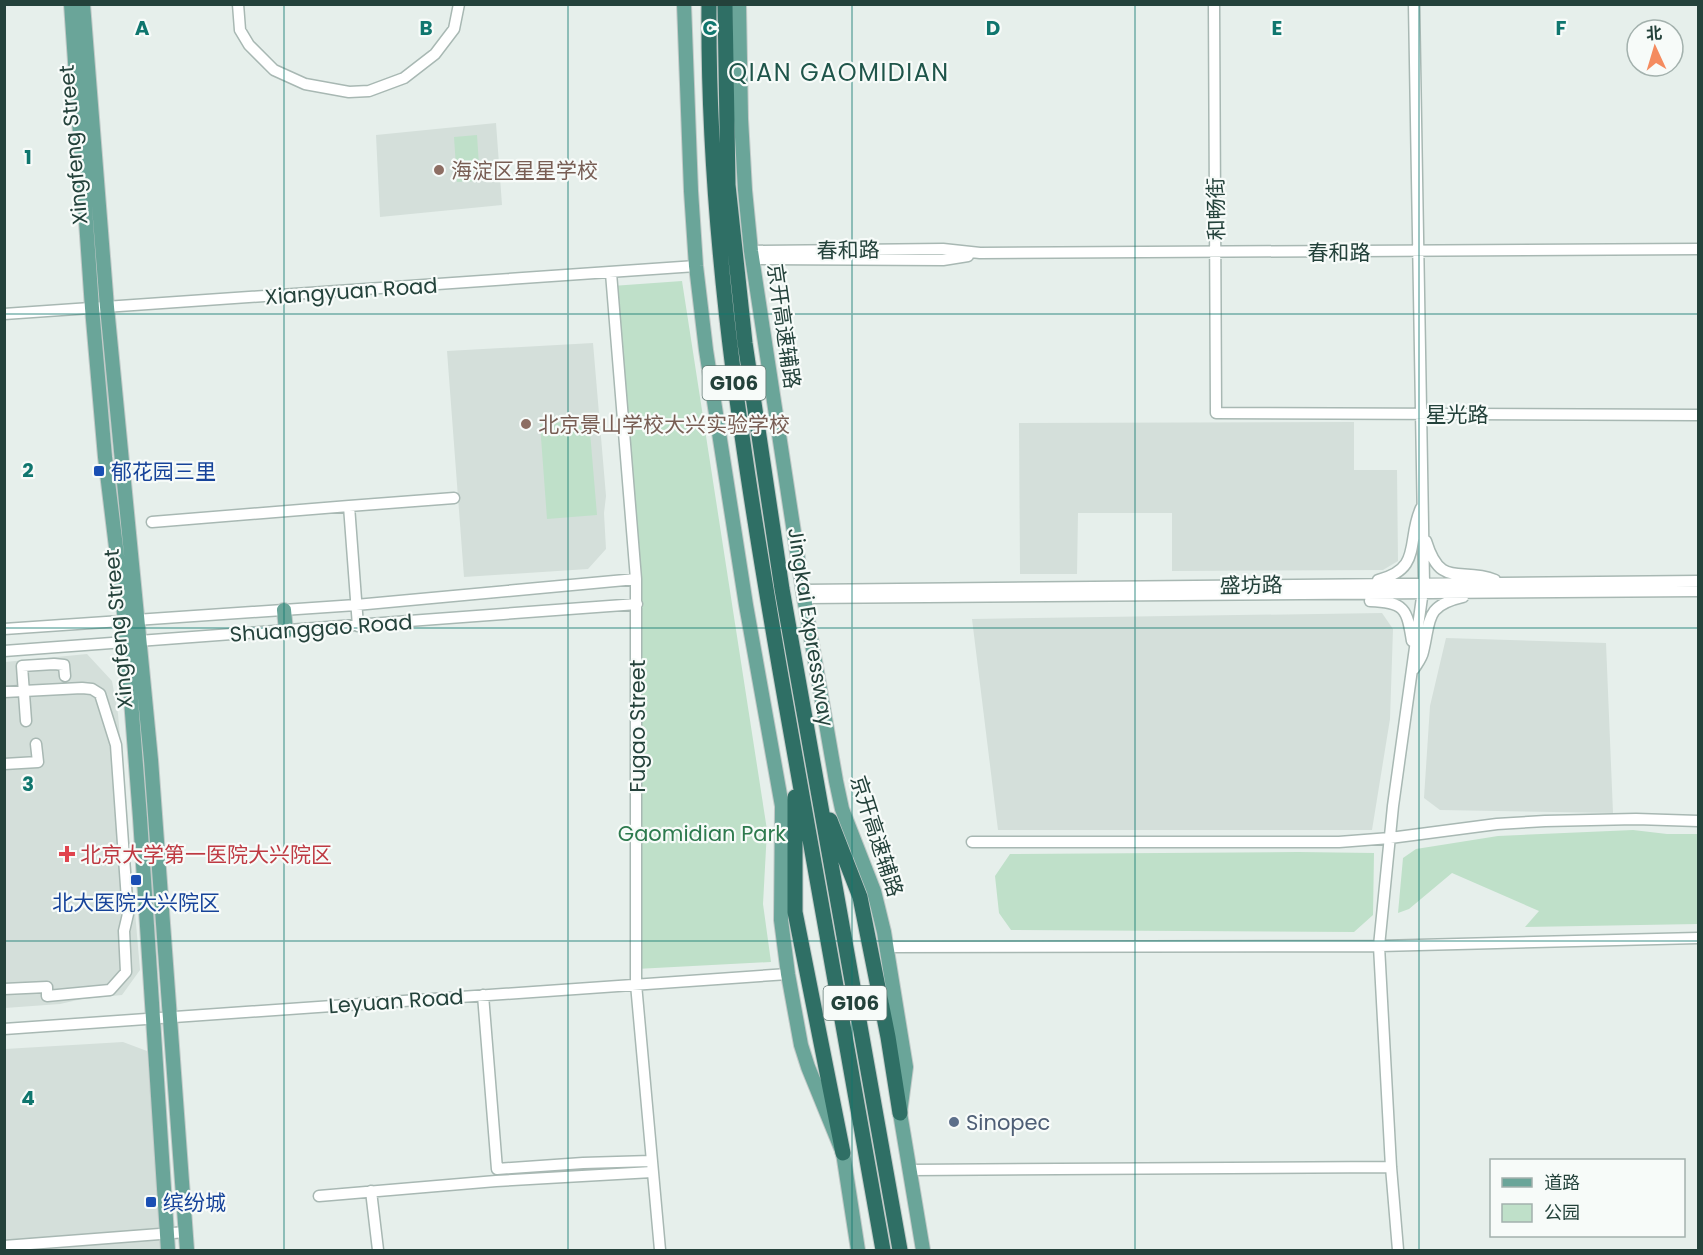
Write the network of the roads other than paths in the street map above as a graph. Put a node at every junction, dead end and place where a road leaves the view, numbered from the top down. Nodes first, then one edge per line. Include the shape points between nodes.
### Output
1 (71, 4) edge
2 (83, 4) edge
3 (238, 4) edge
4 (459, 4) edge
5 (684, 4) edge
6 (709, 4) edge
7 (725, 4) edge
8 (740, 4) edge
9 (1214, 4) edge
10 (1414, 4) edge
11 (1698, 249) edge
12 (1417, 252) junction
13 (1216, 253) junction
14 (752, 255) junction
15 (696, 266) junction
16 (611, 273) junction
17 (107, 307) junction
18 (92, 308) junction
19 (4, 314) edge
20 (1216, 413) joint
21 (1420, 414) junction
22 (1698, 414) edge
23 (122, 455) junction
24 (105, 457) junction
25 (454, 498) dead end
26 (1422, 505) junction
27 (349, 506) junction
28 (152, 522) dead end
29 (1422, 528) junction
30 (636, 579) junction
31 (1698, 581) edge
32 (1501, 583) junction
33 (1361, 584) junction
34 (1423, 589) junction
35 (1698, 591) edge
36 (1478, 593) junction
37 (804, 594) junction
38 (1335, 594) junction
39 (637, 604) junction
40 (356, 605) junction
41 (284, 610) junction
42 (124, 621) junction
43 (139, 621) junction
44 (358, 626) junction
45 (4, 630) edge
46 (286, 631) junction
47 (141, 641) junction
48 (126, 642) junction
49 (4, 651) edge
50 (1414, 656) junction
51 (1411, 674) junction
52 (65, 676) dead end
53 (24, 691) junction
54 (4, 692) edge
55 (26, 721) dead end
56 (36, 744) dead end
57 (803, 757) junction
58 (4, 764) edge
59 (1698, 821) edge
60 (1390, 838) junction
61 (972, 842) dead end
62 (1698, 938) edge
63 (1379, 946) junction
64 (887, 947) junction
65 (788, 974) junction
66 (636, 984) junction
67 (4, 989) edge
68 (483, 995) junction
69 (170, 1017) junction
70 (153, 1018) junction
71 (4, 1029) edge
72 (900, 1113) junction
73 (843, 1153) junction
74 (652, 1166) junction
75 (1391, 1167) junction
76 (910, 1170) junction
77 (371, 1191) junction
78 (319, 1196) dead end
79 (186, 1232) junction
80 (166, 1233) junction
81 (4, 1246) edge
82 (168, 1251) edge
83 (187, 1251) edge
84 (378, 1251) edge
85 (660, 1251) edge
86 (858, 1251) edge
87 (883, 1251) edge
88 (900, 1251) edge
89 (923, 1251) edge
90 (1398, 1251) edge

1 - 18 main road, Xingfeng Street
2 - 17 main road, Xingfeng Street
3 - 4 street via 240,30 274,70 305,84 349,92 369,91 404,78 435,54 454,29
5 - 15 main road
6 - 57 highway, Jingkai Expressway / G106 via 713,188 729,347 766,592
7 - 57 highway, Jingkai Expressway / G106 via 728,185 745,343
8 - 14 main road, 京开高速辅路 via 741,119
9 - 13 street, 和畅街
10 - 12 street
11 - 12 street, 春和路
12 - 13 street, 春和路
12 - 21 street
13 - 14 street, 春和路 via 980,254 943,260
13 - 20 street, 和畅街
14 - 37 main road, 京开高速辅路
15 - 16 street, Xiangyuan Road
15 - 65 main road via 746,604 782,806 781,920
16 - 17 street, Xiangyuan Road
16 - 30 street, Fugao Street
17 - 18 street, Xiangyuan Road
17 - 23 main road, Xingfeng Street
18 - 19 street, Xiangyuan Road
18 - 24 main road, Xingfeng Street
20 - 21 street, 星光路
21 - 22 street, 星光路
21 - 26 street
23 - 24 street
23 - 43 main road, Xingfeng Street
24 - 42 main road, Xingfeng Street
25 - 27 street
26 - 29 street
26 - 33 street via 1414,523 1410,560 1402,570 1386,578
27 - 28 street
27 - 40 street
29 - 32 street via 1431,557 1445,573 1482,575
29 - 34 street
30 - 39 street, Fugao Street
30 - 40 street, Shuanggao Road
31 - 32 street, 盛坊路
32 - 34 street, 盛坊路
33 - 34 street, 盛坊路
33 - 37 street, 盛坊路
34 - 36 street, 盛坊路
34 - 38 street, 盛坊路
34 - 50 street
35 - 36 street, 盛坊路
36 - 51 street via 1455,599 1430,616 1423,654
37 - 38 street, 盛坊路
37 - 64 main road, 京开高速辅路 via 842,809 874,891
38 - 50 street via 1395,603 1403,609
39 - 44 street, Shuanggao Road
39 - 66 street, Fugao Street
40 - 41 street, Shuanggao Road
40 - 44 street
41 - 43 street, Shuanggao Road
41 - 46 main road
42 - 43 street, Shuanggao Road
42 - 45 street, Shuanggao Road
42 - 48 main road, Xingfeng Street
43 - 47 main road, Xingfeng Street
44 - 46 street, Shuanggao Road
46 - 47 street, Shuanggao Road
47 - 48 street, Shuanggao Road
47 - 69 main road, Xingfeng Street
48 - 49 street, Shuanggao Road
48 - 70 main road, Xingfeng Street
50 - 51 street
51 - 60 street
52 - 53 street via 64,666 22,666
53 - 54 street
53 - 55 street
53 - 67 street via 82,688 100,694 116,745 128,914 124,931 126,972 110,990 47,996 47,987
56 - 58 street via 38,762
57 - 72 highway via 860,897
57 - 73 highway via 795,912
57 - 87 highway, Jingkai Expressway / G106
57 - 88 highway, Jingkai Expressway / G106
59 - 60 street via 1545,820
60 - 61 street via 1339,842
60 - 63 street
62 - 63 street
63 - 64 street
63 - 75 street
64 - 72 main road, 京开高速辅路 via 906,1067
65 - 66 street, Leyuan Road
65 - 73 main road via 801,1045
66 - 68 street, Leyuan Road
66 - 74 street, Fugao Street
68 - 69 street, Leyuan Road
68 - 74 street via 497,1169 583,1163
69 - 70 street, Leyuan Road
69 - 79 main road, Xingfeng Street
70 - 71 street, Leyuan Road
70 - 80 main road, Xingfeng Street
72 - 76 main road, 京开高速辅路
73 - 86 main road
74 - 77 street
74 - 85 street, Fugao Street
75 - 76 street
75 - 90 street
76 - 89 main road, 京开高速辅路
77 - 78 street
77 - 84 street
79 - 80 street
79 - 83 main road, Xingfeng Street
80 - 81 street
80 - 82 main road, Xingfeng Street

